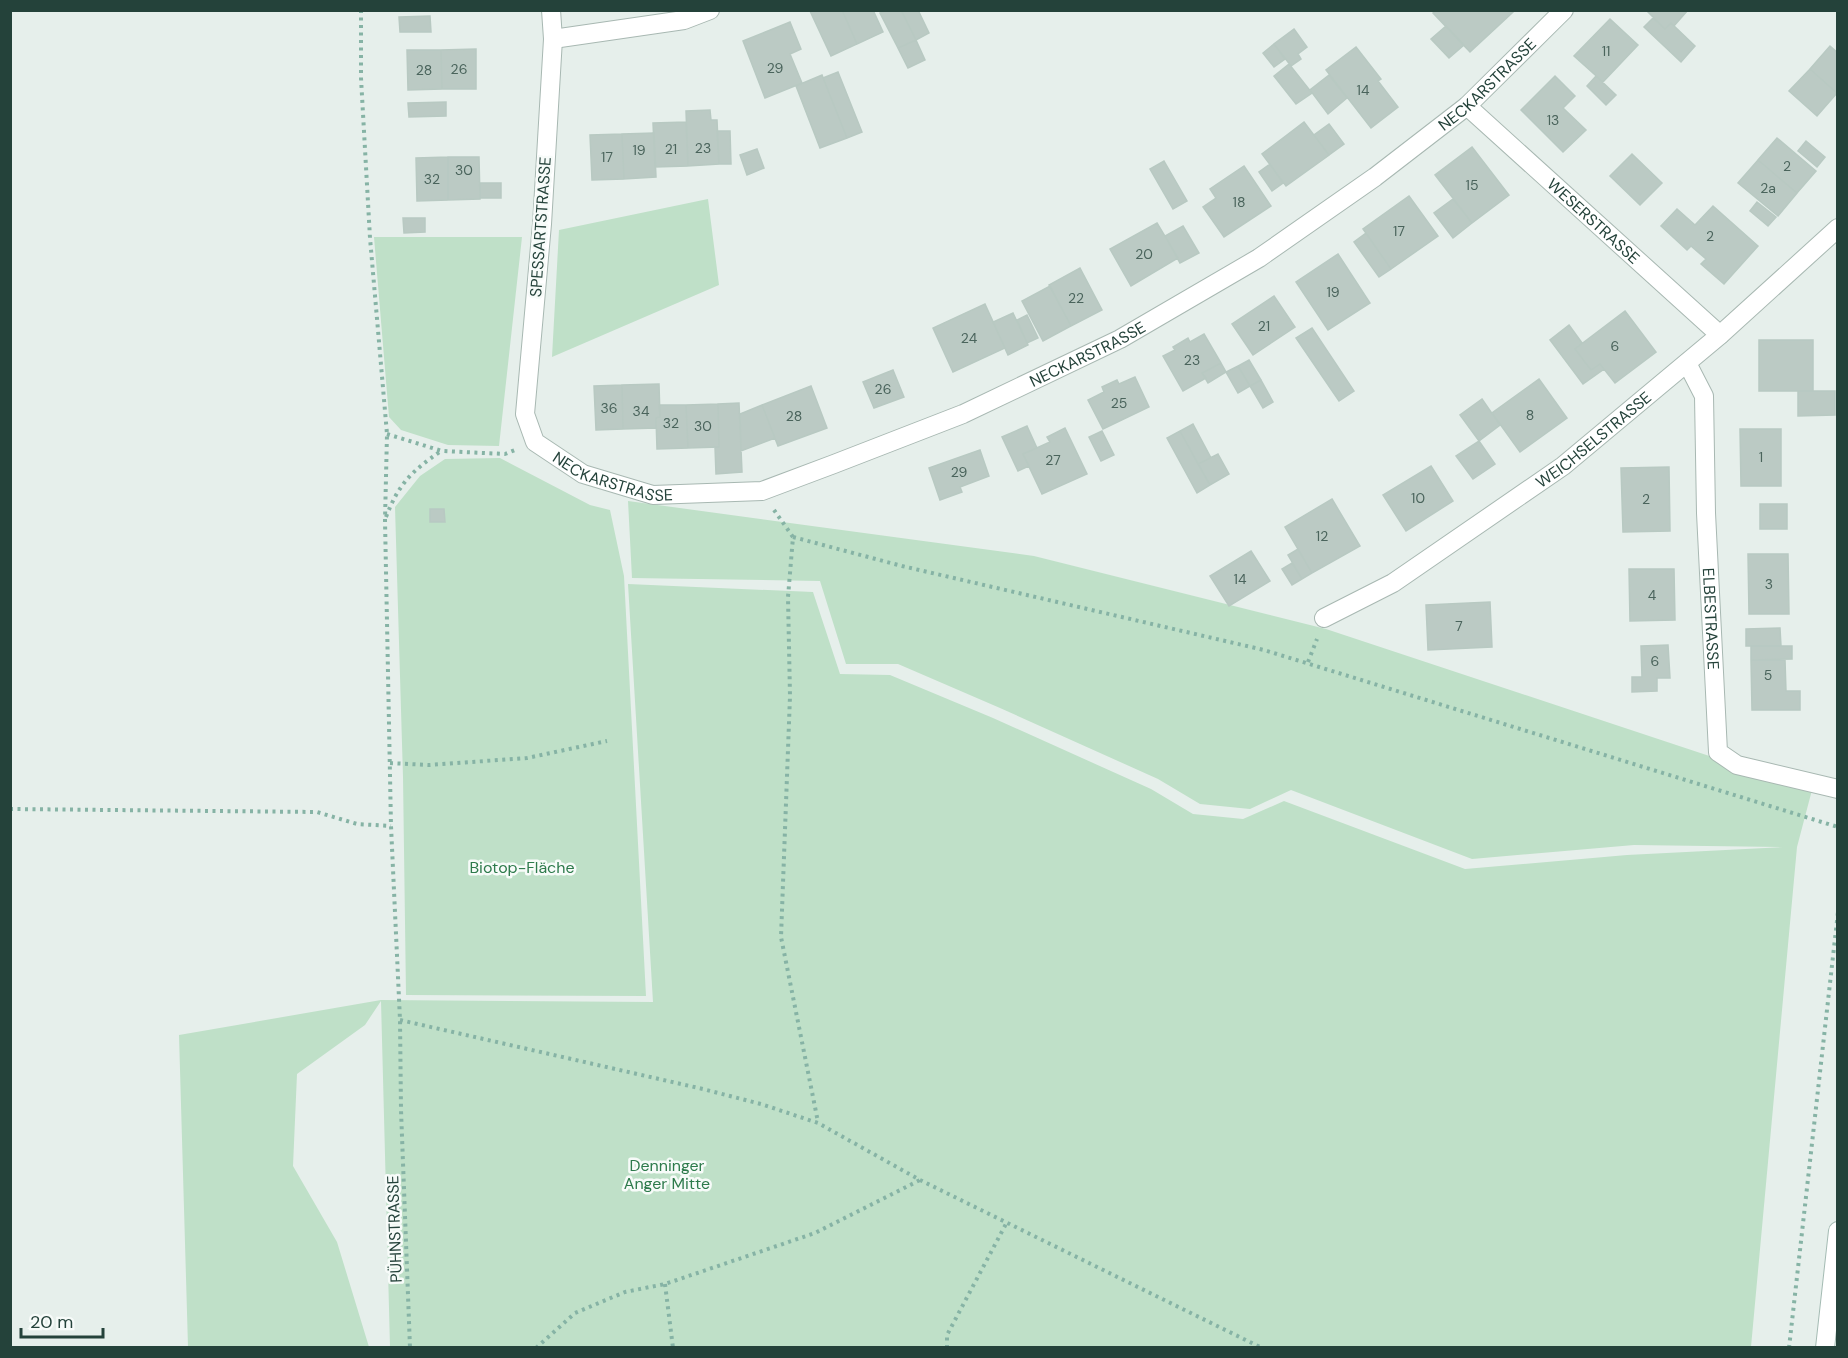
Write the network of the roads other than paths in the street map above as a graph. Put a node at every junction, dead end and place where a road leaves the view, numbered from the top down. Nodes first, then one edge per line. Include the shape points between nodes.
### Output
1 (551, 10) edge
2 (710, 10) edge
3 (1564, 10) edge
4 (553, 39) junction
5 (1467, 106) junction
6 (1838, 228) edge
7 (1720, 335) junction
8 (1687, 363) junction
9 (535, 442) joint
10 (1324, 618) dead end
11 (1838, 789) edge
12 (1838, 1231) edge
13 (1825, 1347) edge

1 - 4 street, SPESSARTSTRASSE
2 - 4 street via 684,20
3 - 5 street, NECKARSTRASSE
4 - 9 street, SPESSARTSTRASSE via 525,414
5 - 7 street, WESERSTRASSE
5 - 9 street, NECKARSTRASSE via 1259,258 1120,339 963,414 762,491 653,495 583,474
6 - 7 street, WEICHSELSTRASSE
7 - 8 street, WEICHSELSTRASSE
8 - 10 street, WEICHSELSTRASSE via 1563,466 1393,583
8 - 11 street, ELBESTRASSE via 1704,396 1718,752 1737,765
12 - 13 street

